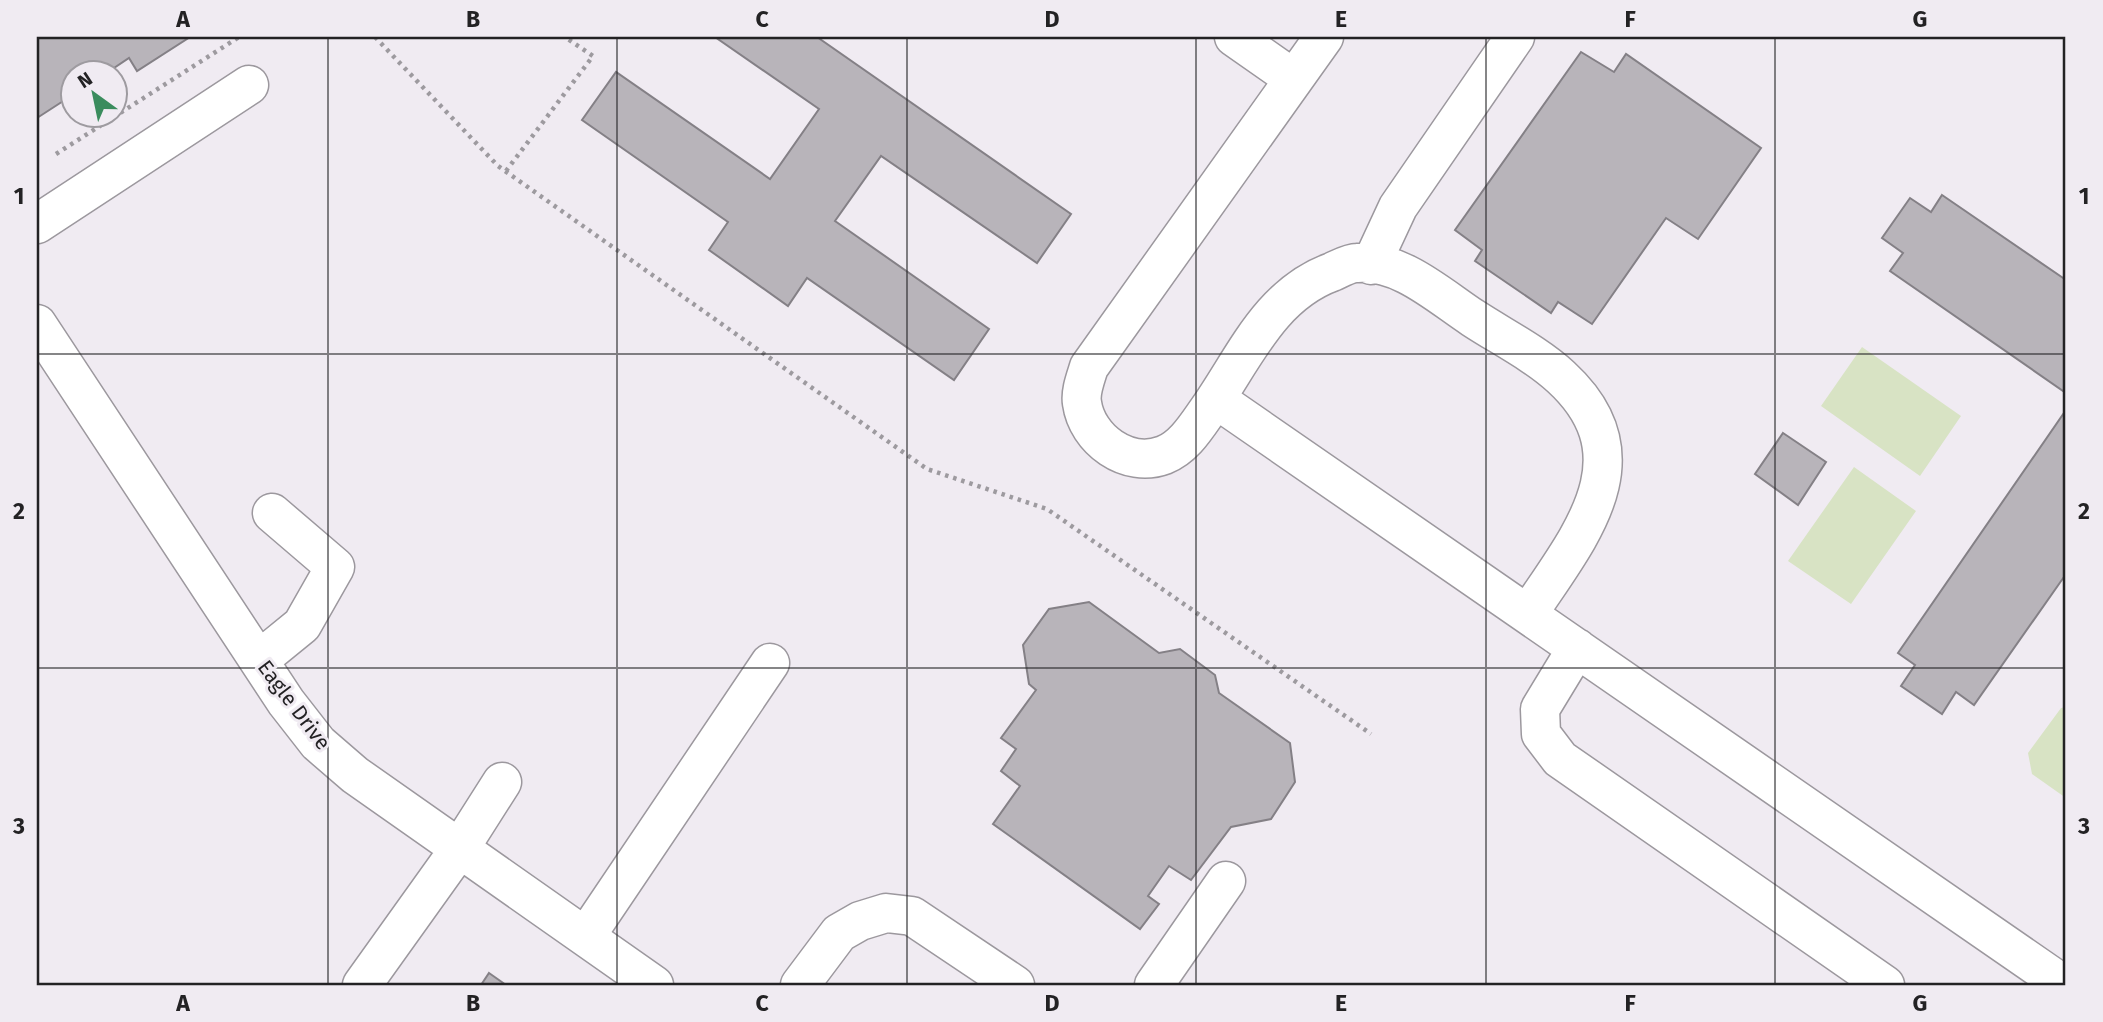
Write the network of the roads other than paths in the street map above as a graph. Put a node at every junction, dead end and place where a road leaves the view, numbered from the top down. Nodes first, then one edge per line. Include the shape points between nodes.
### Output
1 (1234, 37) edge
2 (1324, 37) edge
3 (1515, 37) edge
4 (1294, 79) junction
5 (249, 85) dead end
6 (37, 224) edge
7 (1371, 265) junction
8 (37, 324) edge
9 (1216, 399) junction
10 (272, 513) dead end
11 (1528, 614) junction
12 (1577, 648) junction
13 (259, 660) junction
14 (771, 663) dead end
15 (502, 782) dead end
16 (460, 848) junction
17 (1226, 881) dead end
18 (586, 936) junction
19 (2017, 972) edge
20 (362, 985) edge
21 (654, 985) edge
22 (800, 985) edge
23 (1015, 985) edge
24 (1154, 985) edge
25 (1885, 985) edge
26 (2064, 985) edge

1 - 4 street
2 - 4 street
3 - 7 street via 1398,207
4 - 9 street via 1089,367 1081,400 1087,423 1103,443 1131,457 1163,455 1189,438
5 - 6 street
7 - 9 street via 1355,263 1314,278 1276,307
7 - 11 street via 1397,267 1560,376 1586,404 1601,439 1601,482 1590,520
8 - 13 street, Eagle Drive
9 - 11 street
10 - 13 street via 335,567 302,625
11 - 12 street
12 - 19 street
12 - 25 street via 1540,709 1541,734 1560,759
13 - 16 street, Eagle Drive via 318,743 355,775
14 - 18 street
15 - 16 street
16 - 18 street, Eagle Drive
16 - 20 street
17 - 24 street
18 - 21 street, Eagle Drive
19 - 26 street
22 - 23 street via 839,933 886,913 912,916

